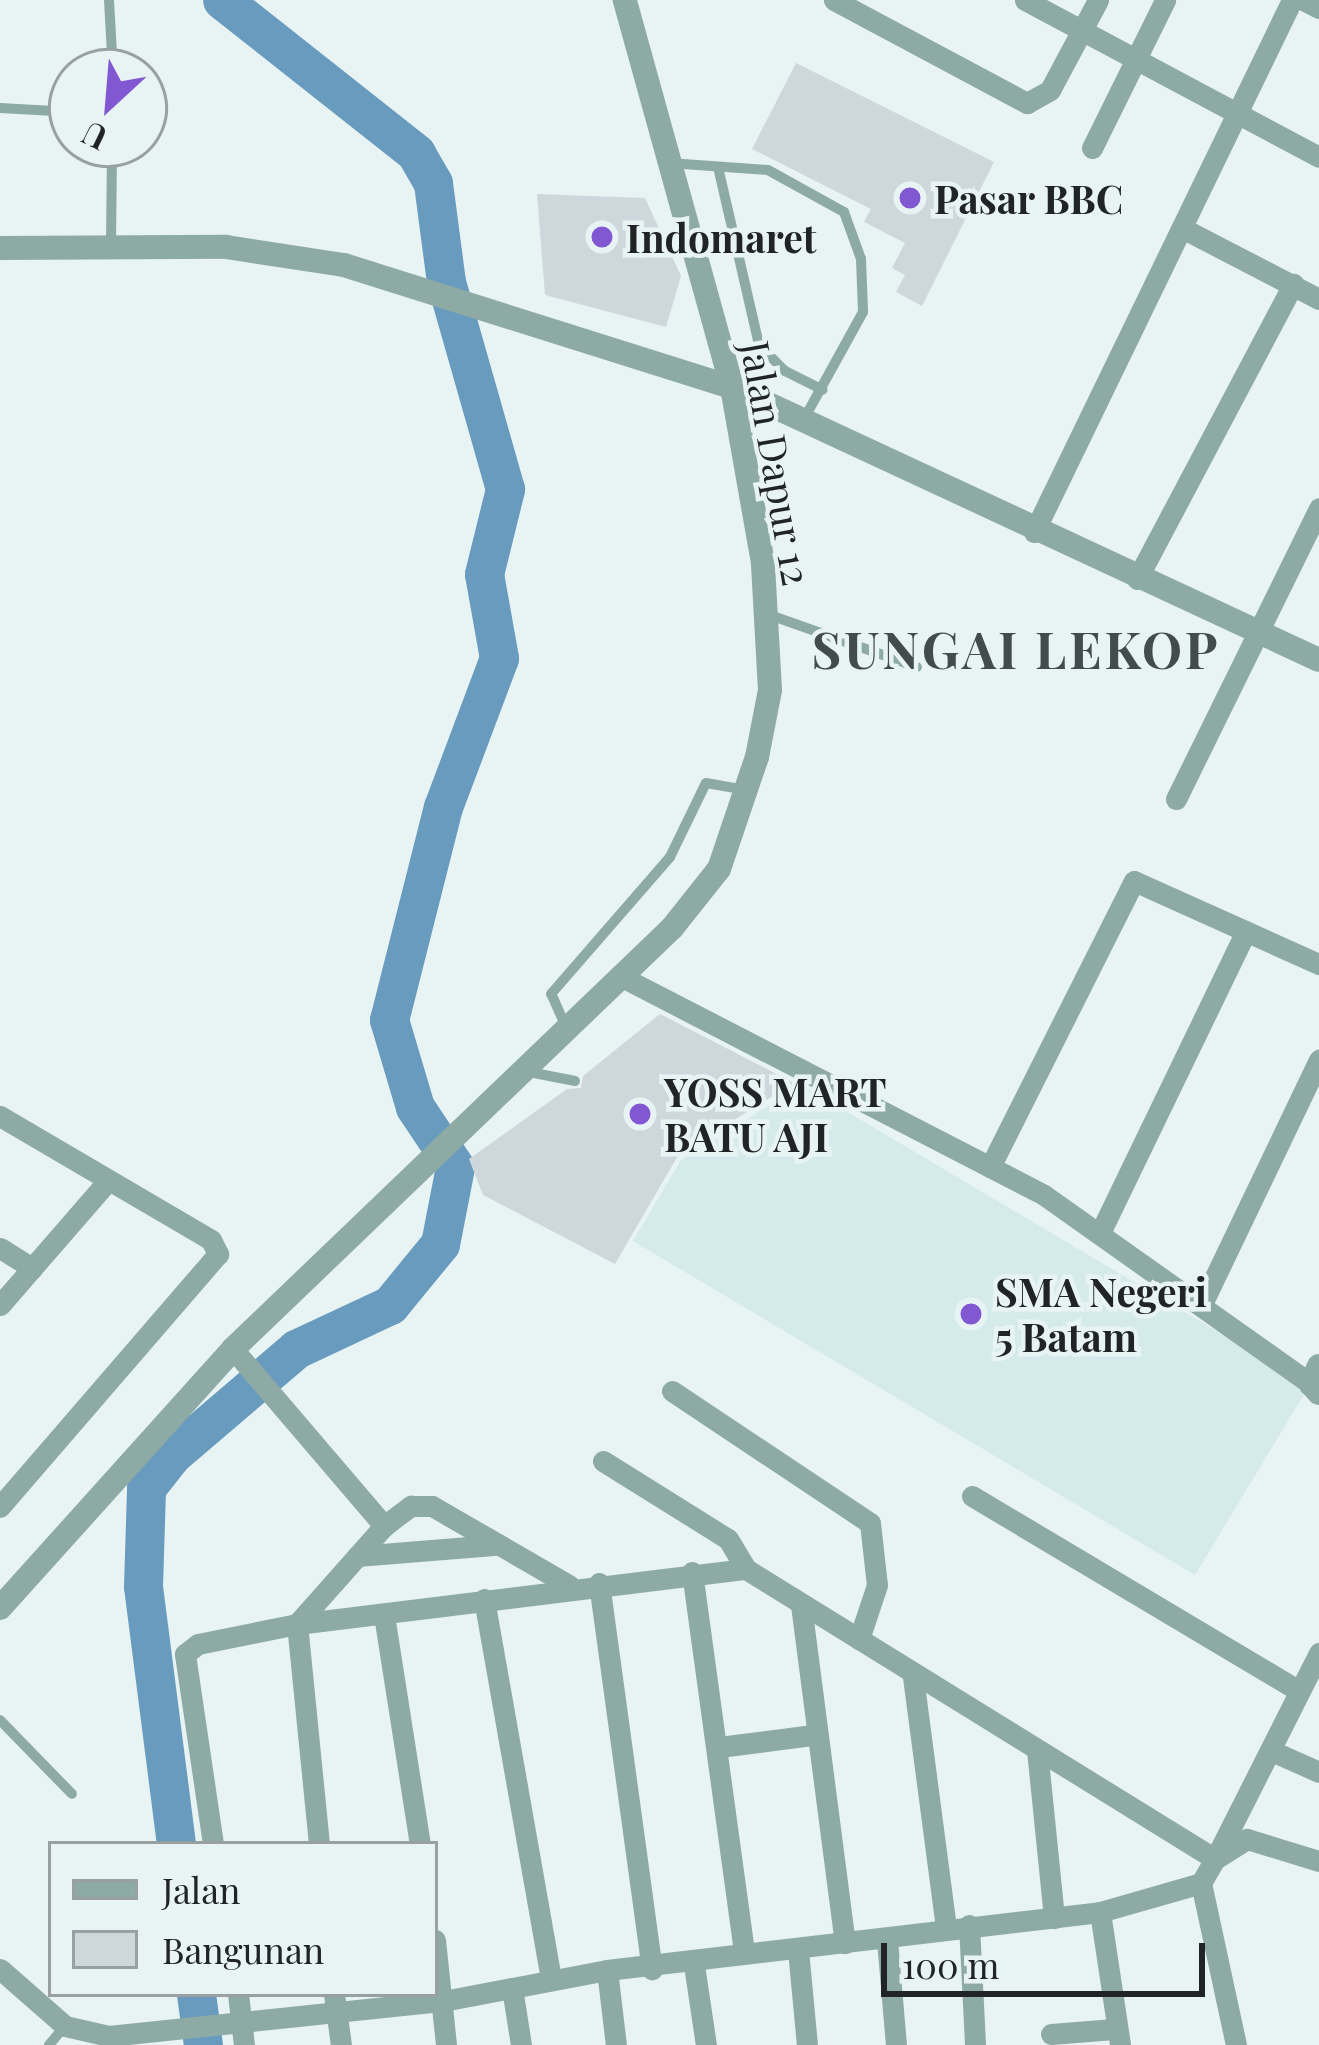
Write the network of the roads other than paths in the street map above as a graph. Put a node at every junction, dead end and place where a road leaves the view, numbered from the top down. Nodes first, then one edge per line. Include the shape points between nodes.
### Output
1 (109, 0) edge
2 (625, 0) edge
3 (834, 0) edge
4 (1024, 0) edge
5 (1098, 0) edge
6 (1165, 0) edge
7 (1292, 0) edge
8 (1303, 0) edge
9 (1319, 8) edge
10 (1082, 30) junction
11 (112, 48) edge
12 (1133, 60) junction
13 (0, 108) edge
14 (48, 111) edge
15 (1238, 112) junction
16 (1092, 148) dead end
17 (1319, 157) edge
18 (669, 163) junction
19 (718, 167) junction
20 (112, 168) edge
21 (1182, 229) junction
22 (111, 246) junction
23 (0, 248) edge
24 (1292, 284) junction
25 (1319, 299) edge
26 (731, 387) junction
27 (823, 390) junction
28 (802, 422) junction
29 (1319, 508) edge
30 (1034, 532) junction
31 (1137, 579) junction
32 (767, 614) junction
33 (1255, 631) junction
34 (1319, 660) edge
35 (916, 667) dead end
36 (747, 791) junction
37 (1176, 800) dead end
38 (1246, 931) junction
39 (1319, 964) edge
40 (620, 976) junction
41 (566, 1027) junction
42 (1319, 1060) edge
43 (521, 1070) junction
44 (575, 1081) dead end
45 (0, 1116) edge
46 (990, 1167) junction
47 (107, 1182) junction
48 (1100, 1233) junction
49 (0, 1248) edge
50 (32, 1268) junction
51 (1202, 1304) junction
52 (0, 1305) edge
53 (238, 1356) junction
54 (1316, 1381) edge
55 (672, 1391) dead end
56 (603, 1460) dead end
57 (972, 1496) dead end
58 (0, 1507) edge
59 (384, 1526) junction
60 (494, 1545) junction
61 (357, 1556) junction
62 (746, 1570) junction
63 (692, 1572) junction
64 (598, 1583) junction
65 (569, 1585) junction
66 (484, 1599) junction
67 (2, 1602) edge
68 (801, 1605) junction
69 (384, 1615) junction
70 (297, 1624) junction
71 (859, 1639) junction
72 (1319, 1653) edge
73 (914, 1677) junction
74 (1296, 1689) junction
75 (0, 1720) edge
76 (813, 1736) junction
77 (719, 1747) junction
78 (1037, 1750) junction
79 (1272, 1751) junction
80 (1319, 1772) edge
81 (71, 1794) dead end
82 (213, 1841) edge
83 (319, 1841) edge
84 (420, 1841) edge
85 (1215, 1859) junction
86 (1319, 1861) edge
87 (1201, 1883) junction
88 (1100, 1912) junction
89 (1054, 1918) junction
90 (957, 1926) junction
91 (887, 1940) junction
92 (845, 1943) junction
93 (798, 1950) junction
94 (744, 1953) junction
95 (694, 1965) junction
96 (438, 1966) edge
97 (0, 1969) edge
98 (652, 1969) junction
99 (608, 1970) junction
100 (551, 1979) junction
101 (512, 1988) junction
102 (238, 1997) edge
103 (442, 2001) junction
104 (335, 2003) edge
105 (64, 2026) junction
106 (237, 2031) edge
107 (1051, 2034) dead end
108 (1117, 2037) edge
109 (49, 2045) edge
110 (341, 2045) edge
111 (446, 2045) edge
112 (520, 2045) edge
113 (616, 2045) edge
114 (706, 2045) edge
115 (807, 2045) edge
116 (896, 2045) edge
117 (975, 2045) edge
118 (1236, 2045) edge

1 - 11 lane
2 - 18 street, Jalan Dapur 12
3 - 10 street via 1027,103 1050,90
4 - 10 street
5 - 10 street
6 - 12 street
7 - 15 street
8 - 9 street
10 - 12 street
12 - 15 street
12 - 16 street
13 - 14 lane
15 - 17 street
15 - 21 street
18 - 19 lane
18 - 26 street, Jalan Dapur 12
19 - 27 lane via 759,345
19 - 27 lane via 799,182 844,212 856,236 862,312
20 - 22 lane
21 - 24 street
21 - 30 street
22 - 23 street
22 - 26 street via 226,247 344,265
24 - 25 street
24 - 31 street
26 - 28 street
26 - 32 street, Jalan Dapur 12
27 - 28 lane
28 - 30 street
29 - 33 street
30 - 31 street
31 - 33 street
32 - 35 lane
32 - 36 street, Jalan Dapur 12 via 763,724
33 - 34 street
33 - 37 street
36 - 40 street, Jalan Dapur 12 via 699,900
36 - 41 lane via 706,783 670,857 550,994
38 - 39 street
38 - 46 street via 1134,881
38 - 48 street
40 - 41 street, Jalan Dapur 12
40 - 46 street
41 - 43 street, Jalan Dapur 12
42 - 51 street
43 - 44 lane
43 - 53 street, Jalan Dapur 12
45 - 47 street
46 - 48 street
47 - 50 street
47 - 58 street via 211,1240 218,1254
48 - 51 street
49 - 50 street
50 - 52 street
51 - 54 street
53 - 59 street
53 - 67 street, Jalan Dapur 12
55 - 71 street via 870,1523 878,1585
56 - 62 street via 728,1539
57 - 74 street
59 - 60 street via 411,1506 432,1506
59 - 61 street
60 - 61 street
60 - 65 street
61 - 70 street
62 - 63 street
62 - 68 street
63 - 64 street
63 - 77 street
64 - 65 street
64 - 98 street
65 - 66 street
66 - 69 street
66 - 100 street
68 - 71 street
68 - 76 street
69 - 70 street
69 - 84 street
70 - 82 street via 198,1644 185,1654
70 - 83 street
71 - 73 street
72 - 74 street
73 - 78 street
73 - 90 street
74 - 79 street
75 - 81 lane
76 - 77 street
76 - 92 street
77 - 94 street
78 - 85 street
78 - 89 street
79 - 80 street
79 - 85 street
85 - 86 street via 1257,1838
85 - 87 street
87 - 88 street
87 - 118 street
88 - 89 street
88 - 108 street
89 - 90 street
90 - 91 street
90 - 117 street
91 - 92 street
91 - 116 street
92 - 93 street
93 - 94 street
93 - 115 street
94 - 95 street
95 - 98 street
95 - 114 street
96 - 103 street
97 - 105 street
98 - 99 street
99 - 100 street
99 - 113 street
100 - 101 street
101 - 103 street
101 - 112 street
102 - 106 street
103 - 104 street
103 - 111 street
104 - 106 street
104 - 110 street
105 - 106 street via 109,2036
105 - 109 lane
107 - 108 street

